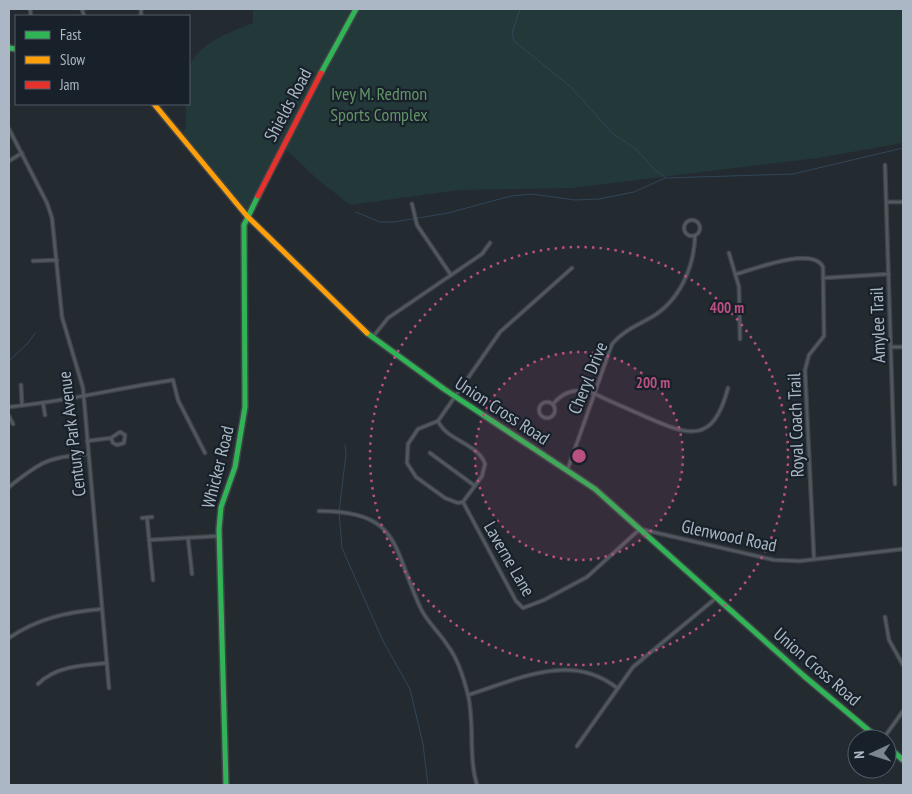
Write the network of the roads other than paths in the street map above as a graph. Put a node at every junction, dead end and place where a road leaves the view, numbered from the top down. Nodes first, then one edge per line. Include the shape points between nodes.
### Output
1 (356, 9) edge
2 (155, 105) edge
3 (9, 129) edge
4 (22, 153) junction
5 (9, 161) edge
6 (885, 165) dead end
7 (887, 202) junction
8 (903, 202) edge
9 (412, 204) dead end
10 (247, 216) junction
11 (695, 236) junction
12 (490, 243) dead end
13 (730, 253) dead end
14 (57, 260) junction
15 (33, 261) dead end
16 (572, 268) dead end
17 (737, 274) junction
18 (889, 274) junction
19 (451, 275) junction
20 (824, 278) junction
21 (372, 338) junction
22 (740, 339) dead end
23 (892, 347) junction
24 (903, 347) edge
25 (20, 385) dead end
26 (728, 388) dead end
27 (594, 394) junction
28 (454, 396) junction
29 (83, 398) junction
30 (43, 402) junction
31 (553, 404) junction
32 (22, 406) junction
33 (9, 407) edge
34 (45, 415) dead end
35 (9, 416) edge
36 (438, 422) junction
37 (13, 424) dead end
38 (112, 438) junction
39 (87, 441) junction
40 (205, 453) dead end
41 (430, 453) dead end
42 (88, 454) junction
43 (567, 471) junction
44 (894, 484) dead end
45 (475, 486) junction
46 (9, 487) edge
47 (463, 502) junction
48 (319, 511) dead end
49 (152, 517) dead end
50 (142, 518) dead end
51 (147, 518) junction
52 (640, 529) junction
53 (219, 536) junction
54 (188, 538) junction
55 (149, 540) junction
56 (903, 549) edge
57 (814, 559) junction
58 (192, 574) dead end
59 (153, 580) dead end
60 (716, 598) junction
61 (102, 609) junction
62 (885, 618) dead end
63 (9, 638) edge
64 (107, 662) junction
65 (903, 665) edge
66 (38, 684) dead end
67 (109, 688) dead end
68 (617, 688) junction
69 (468, 695) junction
70 (903, 711) edge
71 (867, 729) edge
72 (890, 729) edge
73 (577, 746) dead end
74 (226, 785) edge
75 (477, 785) edge

1 - 10 main road, Shields Road
2 - 10 main road, Union Cross Road
3 - 4 street, Century Park Avenue
4 - 5 street
4 - 14 street, Century Park Avenue via 52,218
6 - 7 street, Amylee Trail
7 - 8 street
7 - 18 street, Amylee Trail
9 - 19 street via 417,225
10 - 21 main road, Union Cross Road
10 - 53 main road, Whicker Road via 242,239 245,407 235,467 221,507
11 - 11 street via 700,230 699,224 687,221 684,231
11 - 27 street, Cheryl Drive via 689,267 677,294 664,308 623,332 612,344
12 - 19 street via 482,254
13 - 17 street
14 - 15 street
14 - 29 street, Century Park Avenue via 62,317 82,379
16 - 28 street via 500,332
17 - 20 street via 776,262 804,259 820,262
17 - 22 street
18 - 20 street
18 - 23 street, Amylee Trail
19 - 21 street via 388,318
20 - 57 street, Royal Coach Trail via 824,336 809,354 805,370
21 - 28 main road, Union Cross Road
23 - 24 street
23 - 44 street, Amylee Trail
25 - 32 street
26 - 27 street via 714,420 704,428 686,432 676,431
27 - 31 street via 571,391
27 - 43 street, Cheryl Drive
28 - 36 street
28 - 43 main road, Union Cross Road
29 - 30 street
29 - 39 street, Century Park Avenue
29 - 40 street via 173,380 178,400
30 - 32 street
30 - 34 street
31 - 31 street via 542,403 540,415 547,419 552,416
32 - 33 street
35 - 37 street
36 - 45 street via 483,458 485,470
36 - 47 street via 412,434 407,462 416,477 431,489 453,502
38 - 38 street via 120,432 125,435 124,443 117,445
38 - 39 street
39 - 42 street, Century Park Avenue
41 - 45 street
42 - 46 street via 46,460
42 - 61 street, Century Park Avenue
43 - 52 main road, Union Cross Road via 595,490
45 - 47 street
47 - 52 street, Laverne Lane via 516,601 523,608 587,577
48 - 69 street via 343,511 370,518 388,533 399,552 421,610 454,657
49 - 51 street
50 - 51 street
51 - 55 street
52 - 57 street, Glenwood Road via 760,558
52 - 60 main road, Union Cross Road
53 - 54 street
53 - 74 main road, Whicker Road
54 - 55 street
54 - 58 street
55 - 59 street
56 - 57 street, Glenwood Road
60 - 68 street via 643,658
60 - 71 main road, Union Cross Road
61 - 63 street via 54,616
61 - 64 street, Century Park Avenue
62 - 65 street via 889,640
64 - 66 street via 67,668
64 - 67 street, Century Park Avenue
68 - 69 street via 584,671 558,669
68 - 73 street
69 - 75 street
70 - 72 street

